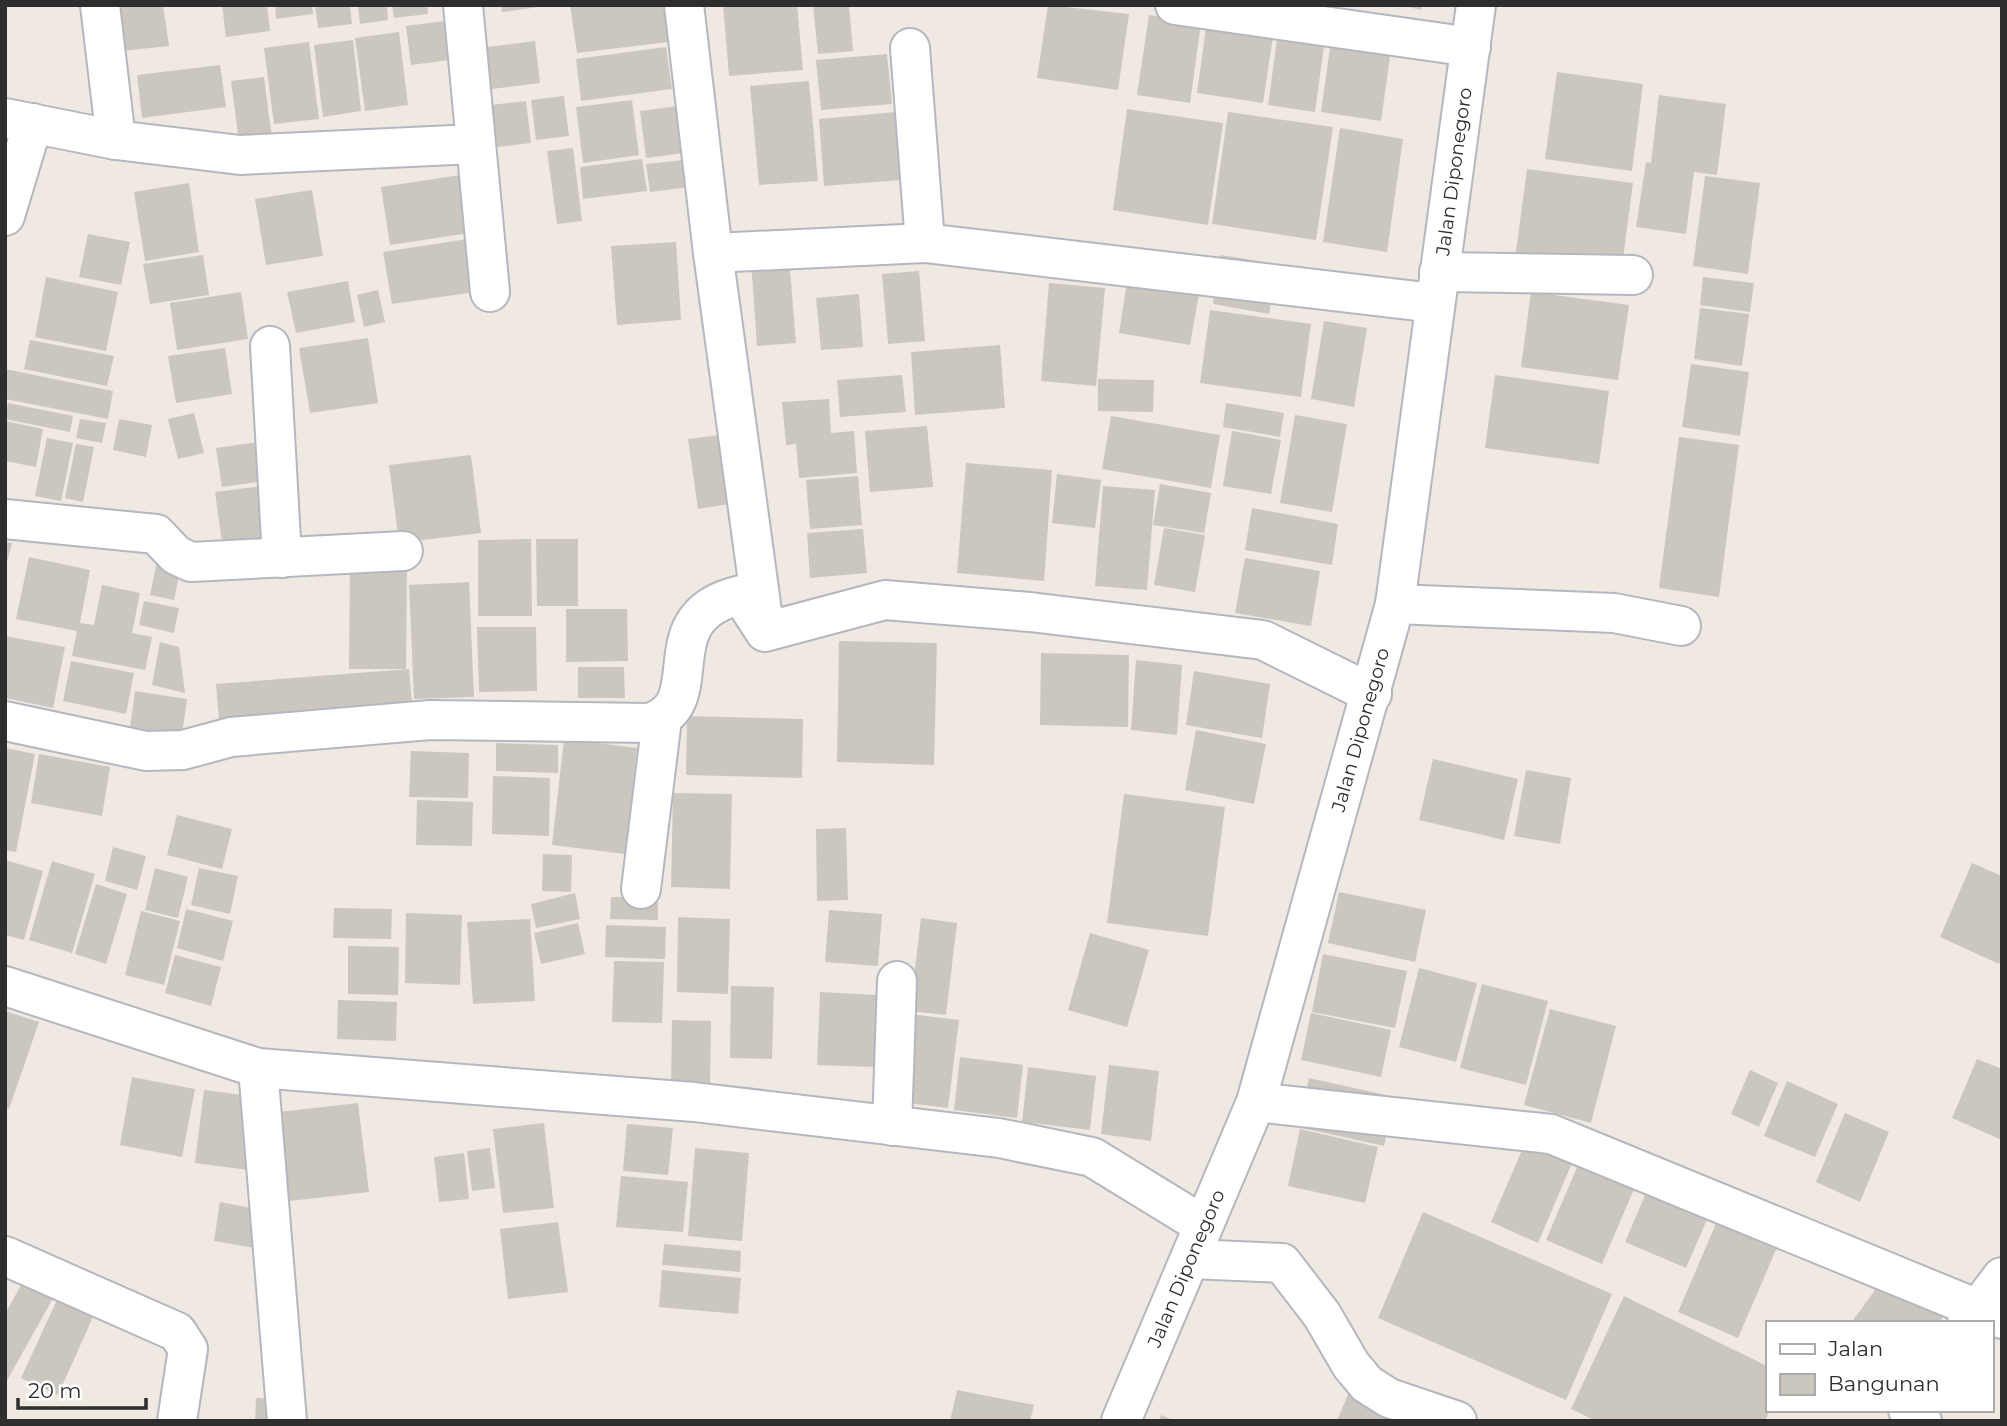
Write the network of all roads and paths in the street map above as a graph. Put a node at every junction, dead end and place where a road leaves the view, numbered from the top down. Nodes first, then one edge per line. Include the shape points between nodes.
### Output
1 (100, 5) edge
2 (463, 5) edge
3 (684, 5) edge
4 (1175, 5) edge
5 (1476, 5) edge
6 (1471, 47) junction
7 (910, 48) dead end
8 (19, 120) edge
9 (116, 140) junction
10 (475, 144) junction
11 (5, 216) edge
12 (925, 243) junction
13 (713, 253) junction
14 (1633, 275) dead end
15 (1437, 288) junction
16 (490, 292) dead end
17 (270, 346) dead end
18 (5, 519) edge
19 (403, 551) dead end
20 (282, 558) junction
21 (1395, 604) junction
22 (1681, 626) dead end
23 (765, 632) junction
24 (1372, 694) junction
25 (662, 719) junction
26 (5, 721) edge
27 (641, 889) dead end
28 (897, 981) dead end
29 (5, 986) edge
30 (258, 1068) junction
31 (1256, 1102) junction
32 (892, 1126) junction
33 (1196, 1242) junction
34 (5, 1256) edge
35 (2002, 1277) edge
36 (1982, 1317) edge
37 (177, 1421) edge
38 (287, 1421) edge
39 (1121, 1421) edge
40 (1457, 1421) edge

1 - 9 street
2 - 10 street
3 - 13 street
4 - 6 street
5 - 6 street, Jalan Diponegoro
6 - 15 street, Jalan Diponegoro
7 - 12 street
8 - 9 street
8 - 11 street
9 - 10 street via 240,155
10 - 16 street
12 - 13 street
12 - 15 street
13 - 23 street
14 - 15 street
15 - 21 street, Jalan Diponegoro
17 - 20 street
18 - 20 street via 156,534 176,555 191,562
19 - 20 street
21 - 22 street via 1614,614
21 - 24 street, Jalan Diponegoro
23 - 24 street via 885,600 1030,612 1263,640
23 - 25 street via 741,595 718,600 702,612 688,634 675,708
24 - 31 street, Jalan Diponegoro
25 - 26 street via 624,724 416,721 231,737 170,751 146,751
25 - 27 street
28 - 32 street
29 - 30 street
30 - 32 street via 694,1102
30 - 38 street
31 - 33 street, Jalan Diponegoro
31 - 36 street via 1550,1134
32 - 33 street via 999,1138 1092,1157
33 - 39 street, Jalan Diponegoro
33 - 40 street via 1282,1263 1367,1384 1389,1398
34 - 37 street via 177,1332 188,1349
35 - 36 street

